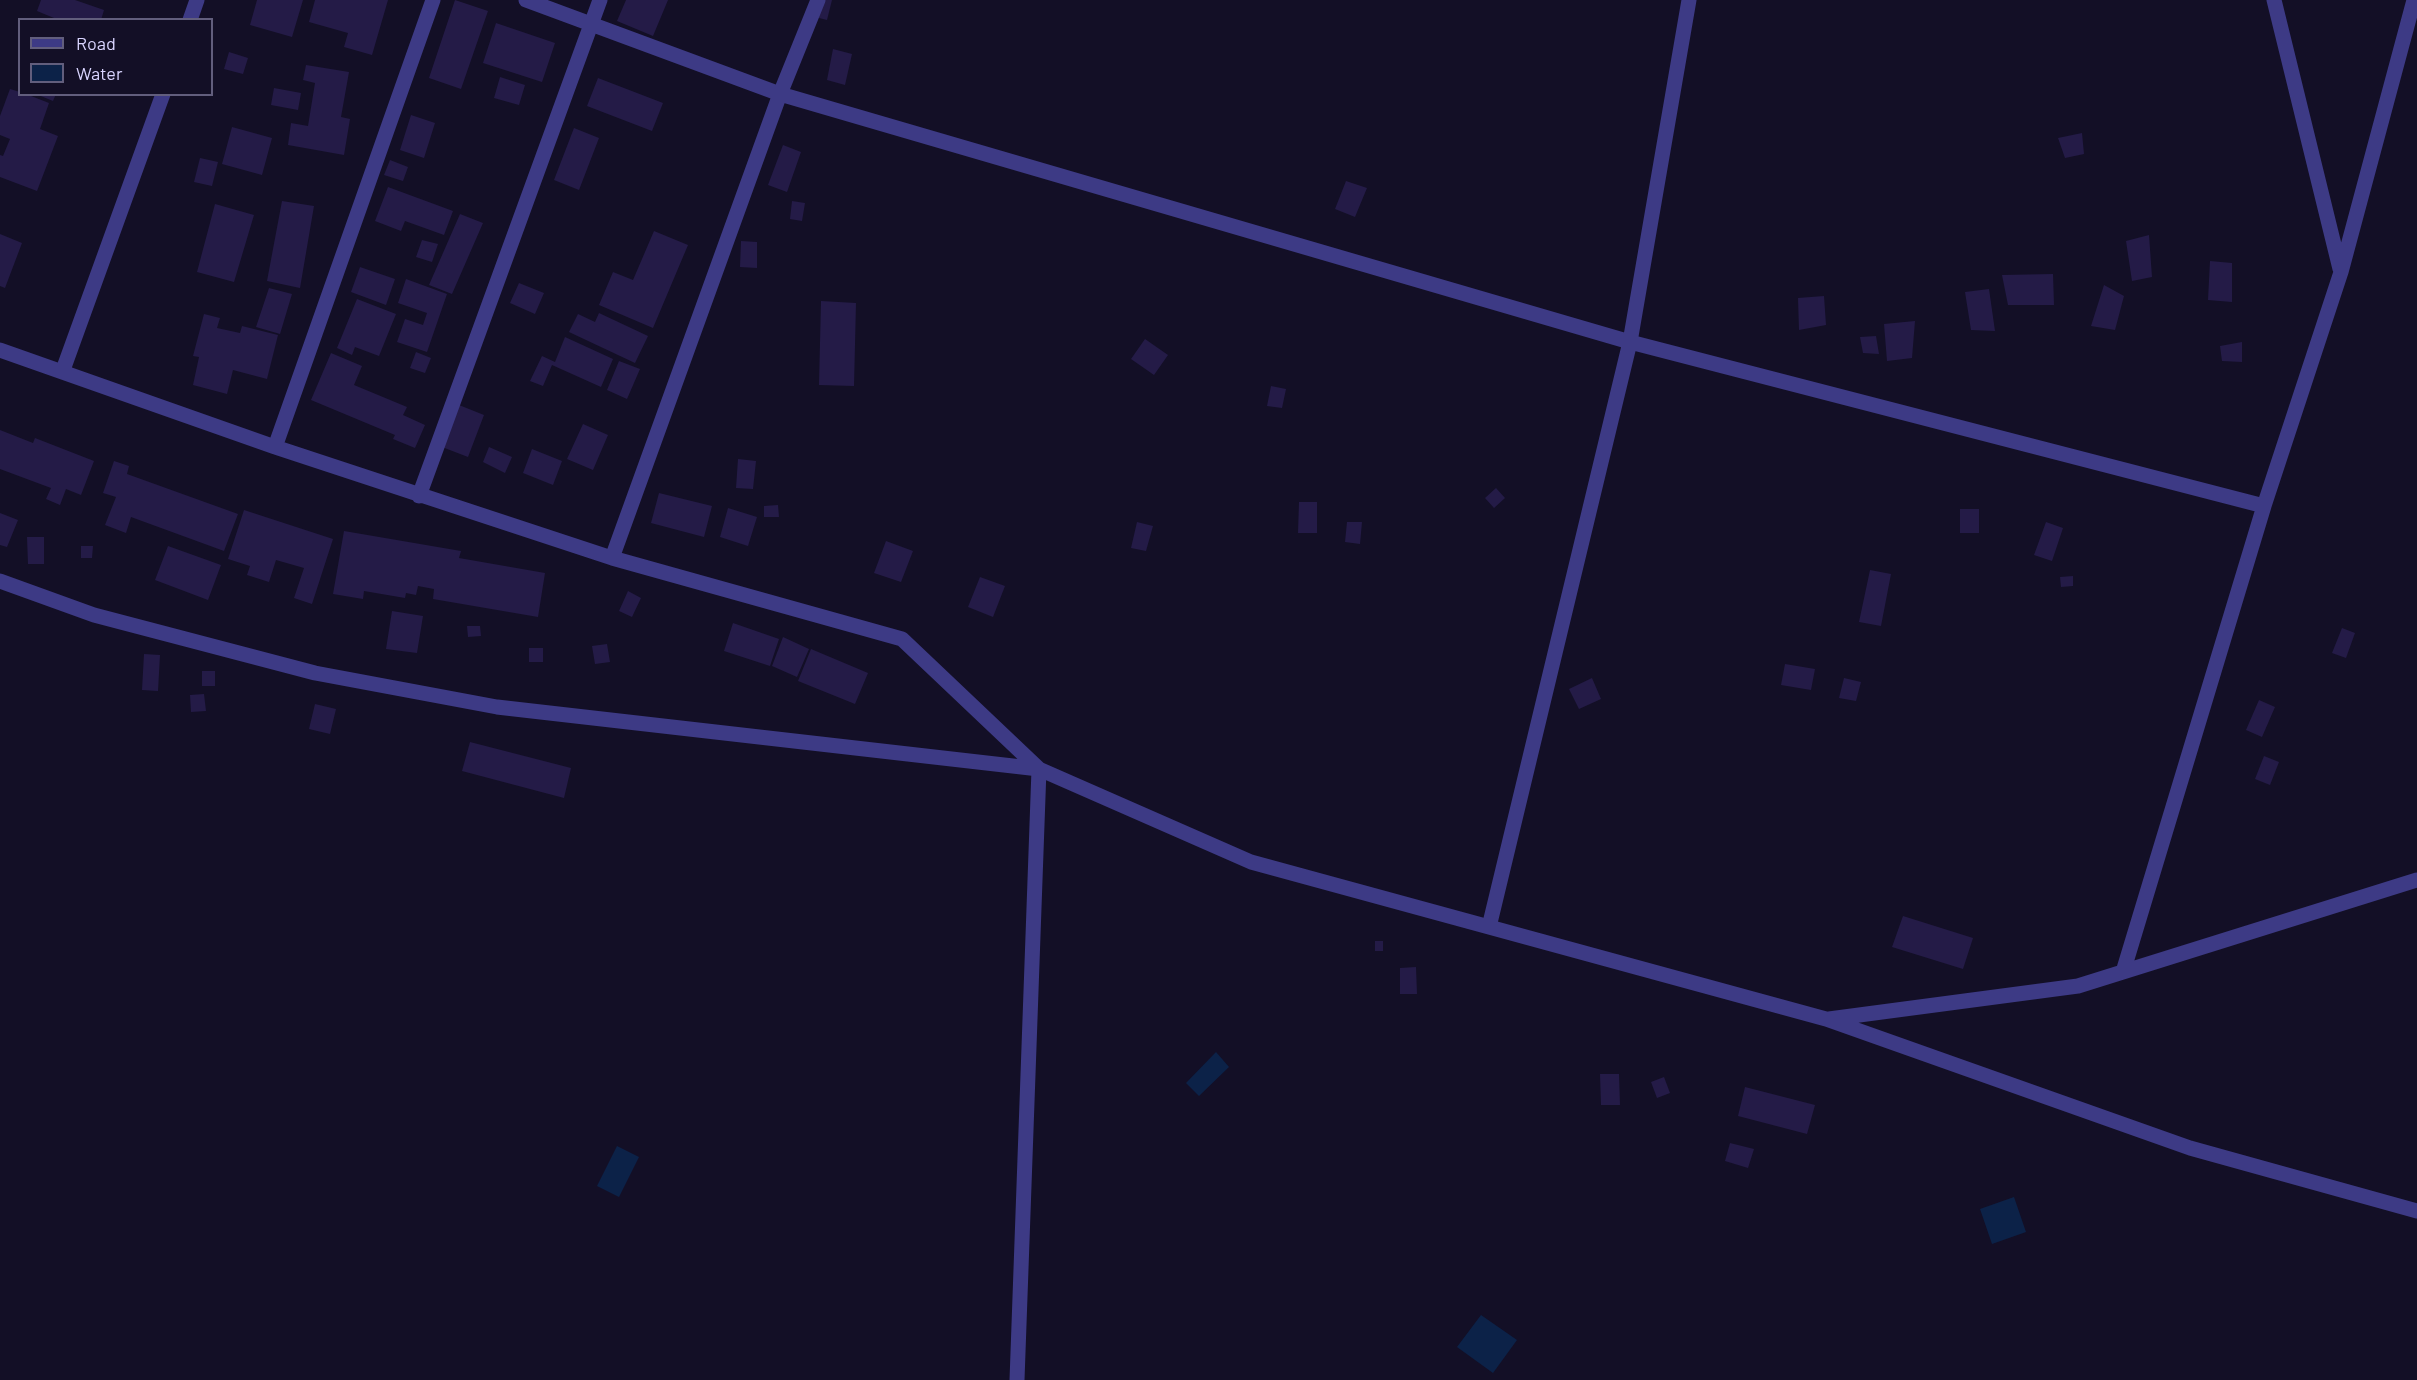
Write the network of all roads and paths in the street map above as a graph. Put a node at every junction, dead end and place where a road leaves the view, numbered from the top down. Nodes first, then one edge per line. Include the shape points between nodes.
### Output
1 (197, 0) edge
2 (433, 0) edge
3 (526, 0) edge
4 (600, 0) edge
5 (818, 0) edge
6 (1689, 0) edge
7 (2274, 0) edge
8 (2414, 0) edge
9 (191, 18) edge
10 (591, 25) junction
11 (780, 94) junction
12 (162, 96) edge
13 (2341, 272) junction
14 (1630, 342) junction
15 (0, 350) edge
16 (63, 370) junction
17 (275, 447) junction
18 (419, 496) junction
19 (2264, 506) junction
20 (612, 558) junction
21 (0, 581) edge
22 (1039, 769) junction
23 (2417, 880) edge
24 (1489, 927) junction
25 (2123, 972) junction
26 (1826, 1019) junction
27 (2417, 1210) edge
28 (1017, 1380) edge

1 - 9 street
2 - 17 street
3 - 10 street
4 - 10 street
5 - 11 street
6 - 14 street
7 - 13 street
8 - 13 street
10 - 11 street
10 - 18 street
11 - 14 street
11 - 20 street
12 - 16 street
13 - 19 street
14 - 19 street
14 - 24 street
15 - 16 street
16 - 17 street
17 - 18 street
18 - 20 street
19 - 25 street
20 - 22 street via 902,639
21 - 22 street via 94,615 315,673 496,707
22 - 24 street via 1251,862
22 - 28 street
23 - 25 street
24 - 26 street
25 - 26 street via 2078,986
26 - 27 street via 2190,1148

